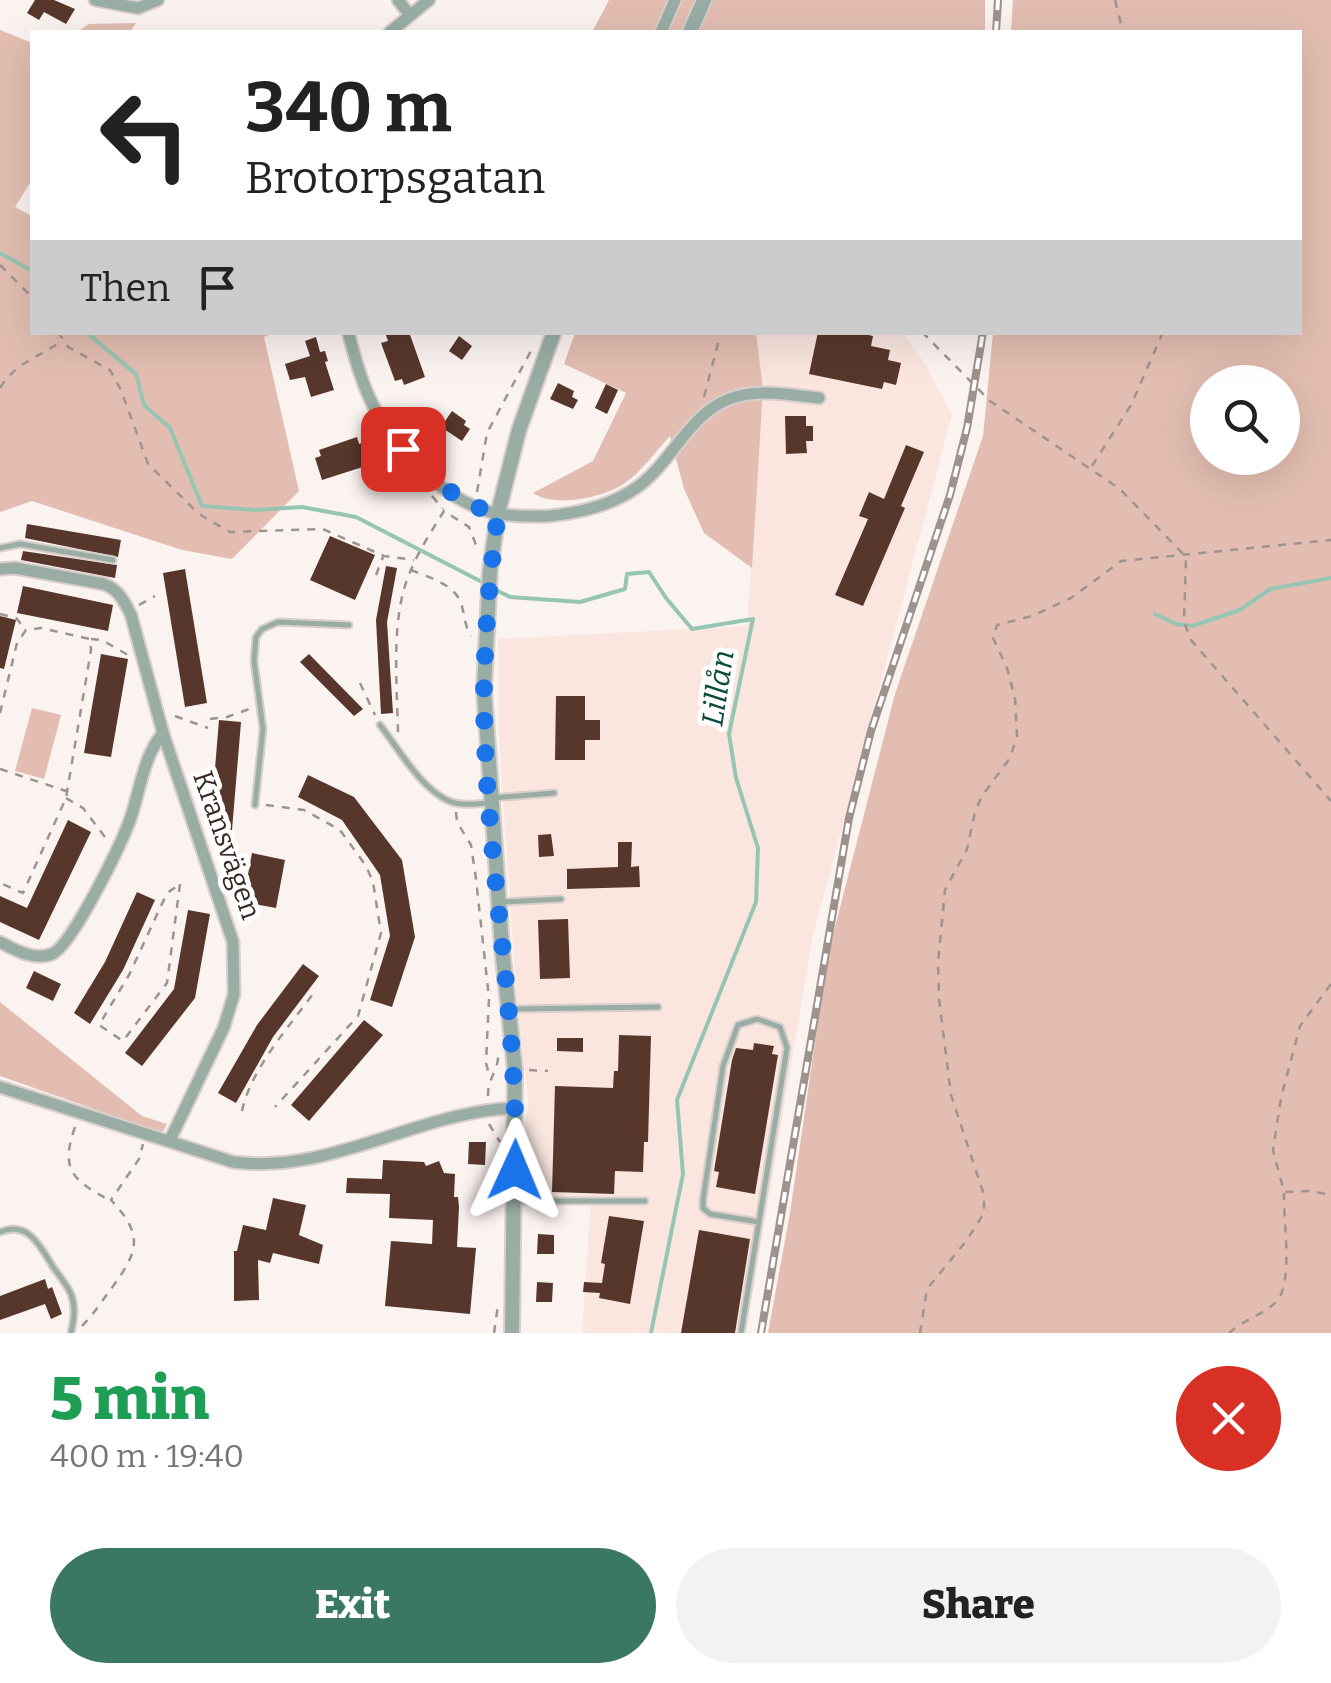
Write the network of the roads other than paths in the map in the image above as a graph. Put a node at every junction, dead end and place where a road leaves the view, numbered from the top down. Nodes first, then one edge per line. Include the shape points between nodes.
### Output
1 (96, 0) edge
2 (158, 0) edge
3 (398, 0) edge
4 (428, 0) edge
5 (675, 0) edge
6 (704, 0) edge
7 (410, 16) junction
8 (392, 30) edge
9 (663, 30) edge
10 (691, 30) edge
11 (349, 335) edge
12 (553, 335) edge
13 (820, 398) dead end
14 (498, 514) junction
15 (0, 548) edge
16 (113, 560) dead end
17 (0, 568) edge
18 (349, 625) dead end
19 (380, 725) road end
20 (163, 733) junction
21 (554, 793) dead end
22 (491, 800) junction
23 (255, 805) road end
24 (561, 899) dead end
25 (499, 902) junction
26 (0, 942) edge
27 (502, 1006) junction
28 (658, 1007) dead end
29 (0, 1087) edge
30 (517, 1108) junction
31 (170, 1140) junction
32 (514, 1201) junction
33 (645, 1201) dead end
34 (759, 1222) junction
35 (0, 1232) edge
36 (72, 1333) edge
37 (512, 1333) edge
38 (741, 1333) edge

1 - 2 street via 138,8
3 - 7 street
4 - 7 street
5 - 9 street
6 - 10 street
7 - 8 street
11 - 14 street via 381,420 426,473
12 - 14 street
13 - 14 street via 765,392 726,399 640,485 616,500 573,514
14 - 22 street via 485,565
15 - 16 lane via 20,544
17 - 20 street, Kransvägen via 114,588 129,611
18 - 23 lane via 288,621 262,630 254,648 263,729
19 - 22 lane via 446,800
20 - 26 street via 151,747 118,846 56,953 24,954
20 - 31 street, Kransvägen via 230,929 234,972 224,1027
21 - 22 lane
22 - 25 street
24 - 25 lane
25 - 27 street
27 - 28 lane
27 - 30 street
29 - 31 street
30 - 31 street via 489,1109 266,1166
30 - 32 street
32 - 33 lane
32 - 37 street
34 - 34 lane via 787,1048 780,1027 757,1019 738,1025 723,1066 702,1200 710,1214
34 - 38 lane
35 - 36 lane via 23,1230 35,1238 71,1294

